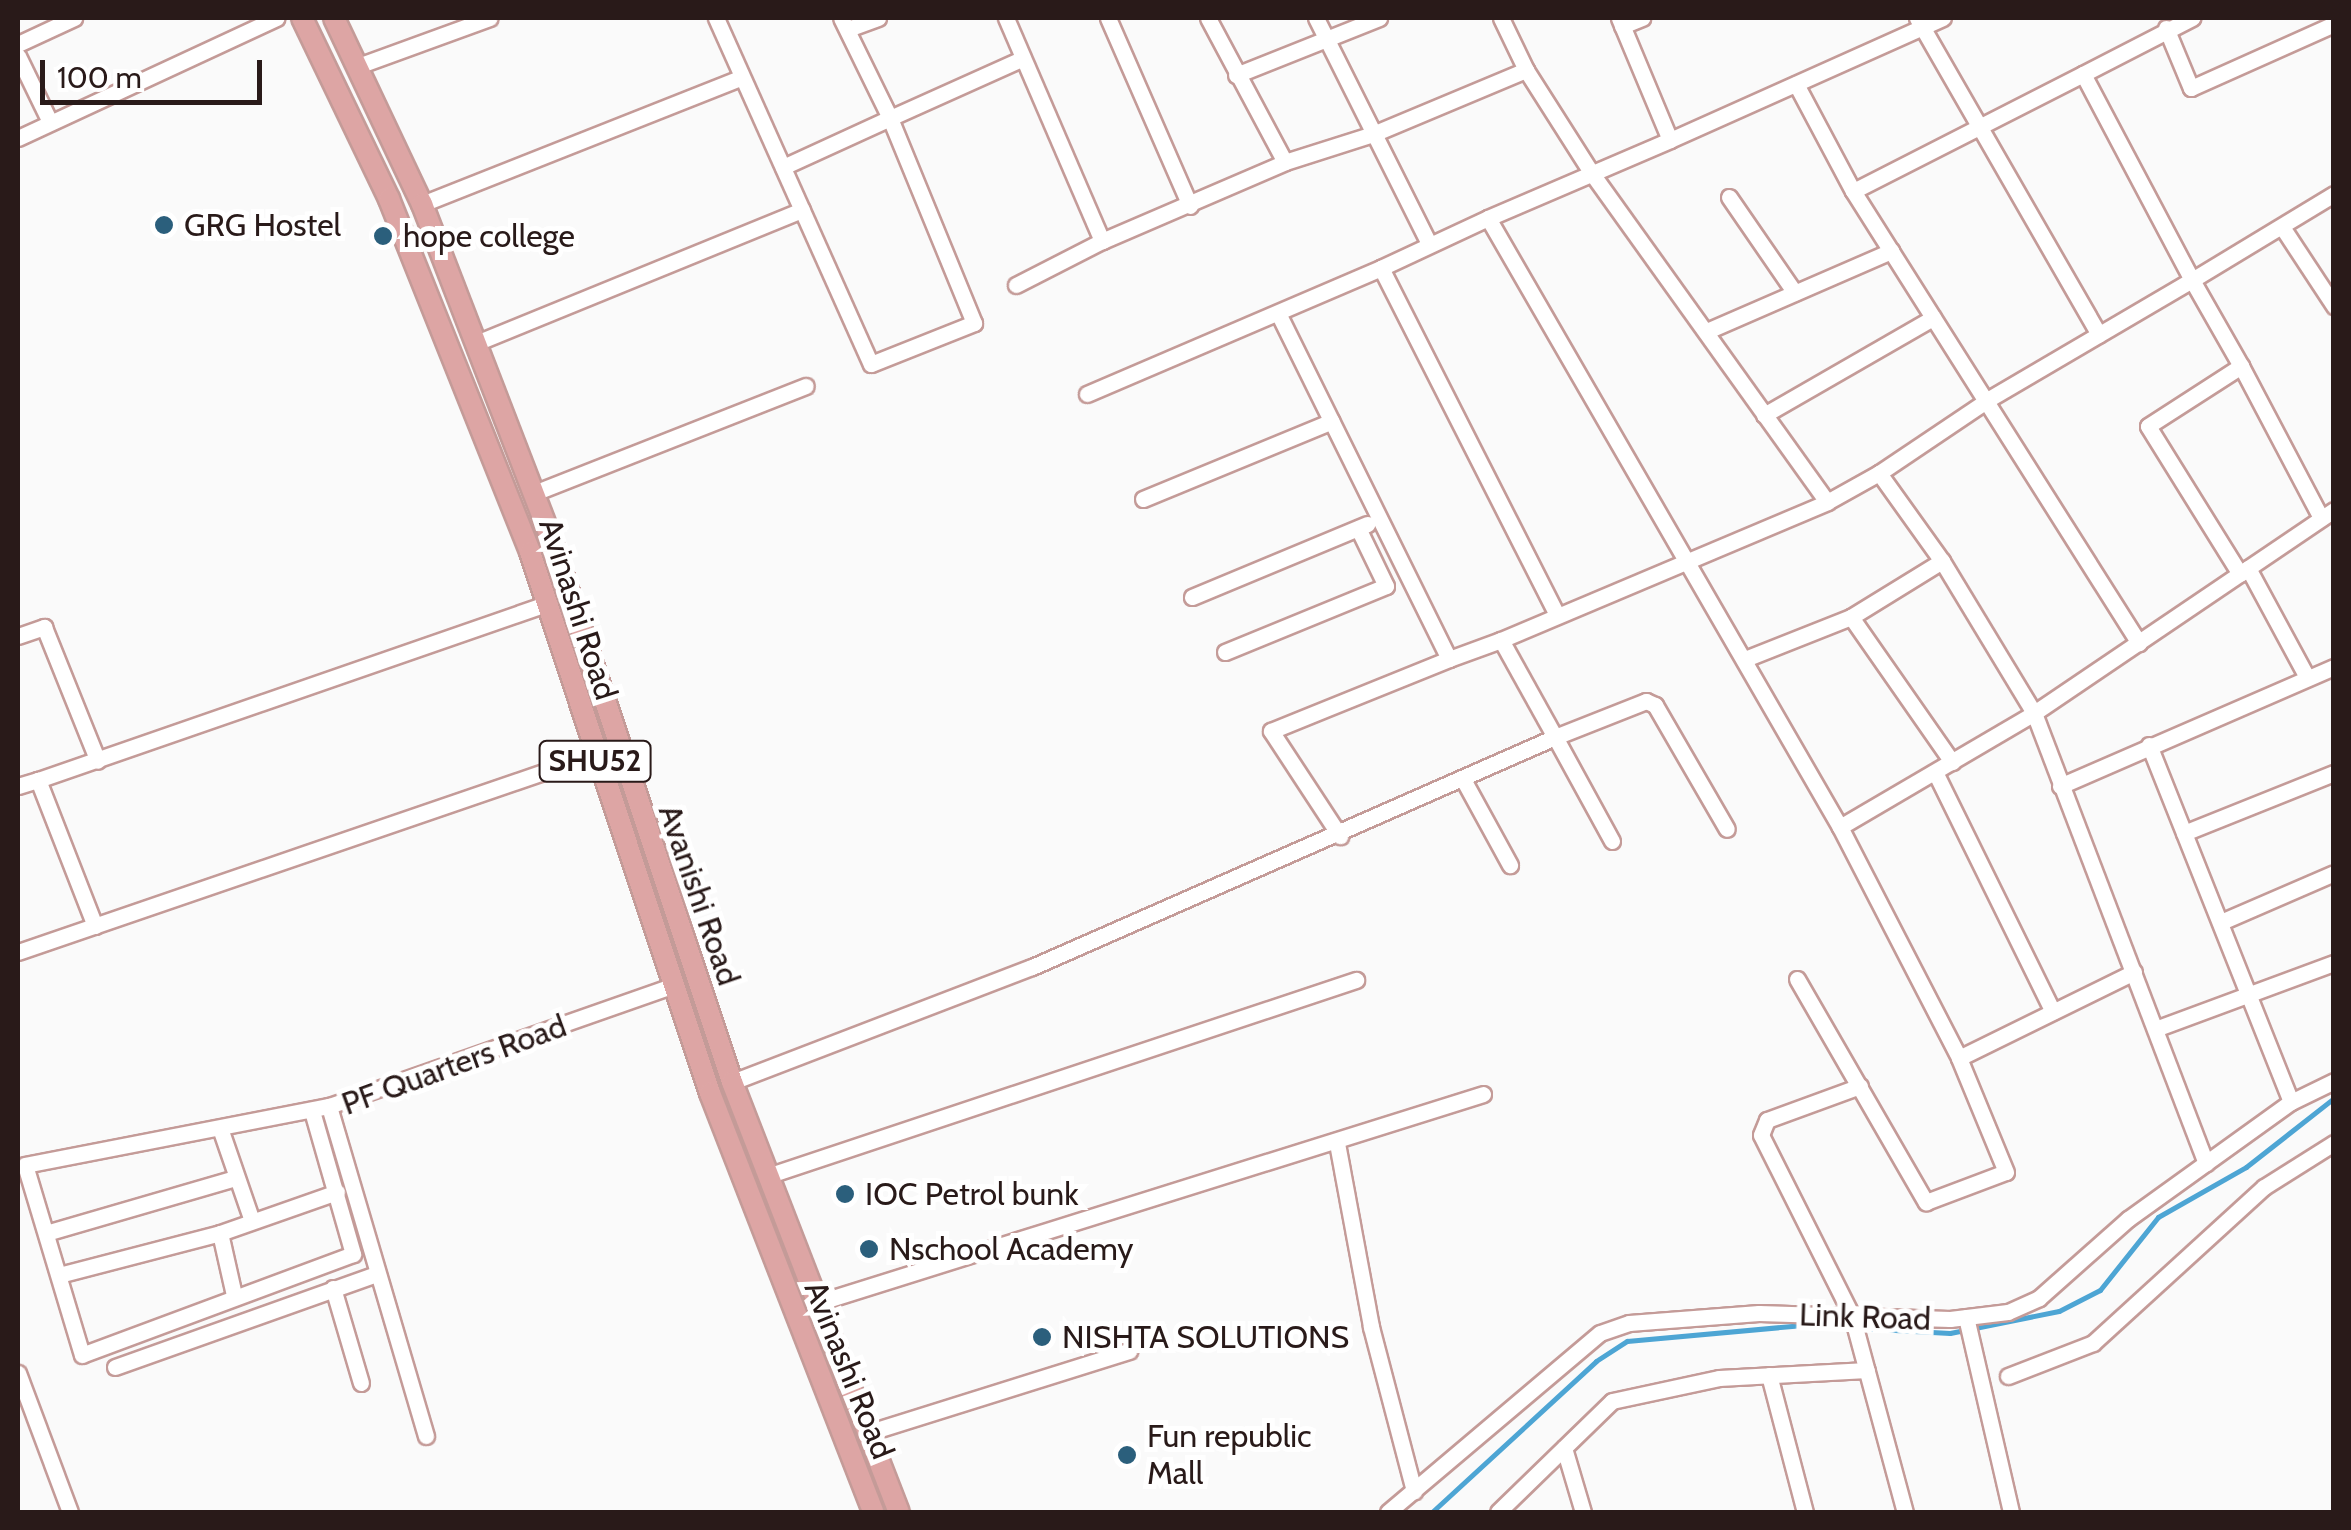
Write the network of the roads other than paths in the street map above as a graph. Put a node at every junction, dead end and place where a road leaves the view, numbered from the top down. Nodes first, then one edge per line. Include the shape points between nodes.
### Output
1 (74, 18) edge
2 (290, 18) edge
3 (302, 18) edge
4 (334, 18) edge
5 (490, 18) edge
6 (716, 18) edge
7 (878, 18) edge
8 (1006, 18) edge
9 (1108, 18) edge
10 (1208, 18) edge
11 (1316, 18) edge
12 (1379, 18) edge
13 (1501, 18) edge
14 (1642, 18) edge
15 (1944, 18) edge
16 (2192, 18) edge
17 (272, 21) edge
18 (1621, 22) edge
19 (1919, 22) edge
20 (844, 23) edge
21 (2334, 24) edge
22 (2166, 28) junction
23 (1326, 38) junction
24 (18, 44) edge
25 (18, 56) edge
26 (1021, 60) junction
27 (358, 66) junction
28 (1526, 70) junction
29 (2083, 74) junction
30 (1236, 75) junction
31 (740, 78) junction
32 (1796, 84) junction
33 (890, 118) junction
34 (50, 122) junction
35 (1976, 123) junction
36 (1372, 134) junction
37 (18, 138) edge
38 (1670, 140) junction
39 (1285, 162) junction
40 (783, 167) junction
41 (1594, 174) junction
42 (1853, 191) junction
43 (2334, 194) edge
44 (1729, 197) dead end
45 (422, 204) junction
46 (1190, 206) junction
47 (802, 210) junction
48 (1488, 218) junction
49 (2282, 227) junction
50 (1102, 240) junction
51 (1430, 244) junction
52 (1891, 251) junction
53 (1381, 268) junction
54 (2192, 280) junction
55 (1016, 284) dead end
56 (1796, 293) junction
57 (460, 302) junction
58 (2334, 306) edge
59 (1278, 312) junction
60 (435, 313) junction
61 (1933, 318) junction
62 (1707, 331) junction
63 (2100, 334) junction
64 (476, 343) junction
65 (2242, 366) junction
66 (806, 386) dead end
67 (1087, 394) dead end
68 (1988, 399) junction
69 (1764, 414) junction
70 (1332, 421) junction
71 (1880, 473) junction
72 (534, 494) junction
73 (1143, 499) dead end
74 (1826, 502) junction
75 (2327, 514) edge
76 (1380, 519) junction
77 (1358, 528) junction
78 (1688, 558) junction
79 (1942, 561) junction
80 (2244, 571) junction
81 (1192, 597) dead end
82 (549, 602) junction
83 (1558, 615) junction
84 (1851, 617) junction
85 (18, 636) edge
86 (1501, 640) junction
87 (2139, 643) junction
88 (1225, 652) dead end
89 (1449, 659) junction
90 (1745, 659) junction
91 (2334, 667) edge
92 (2307, 676) junction
93 (2034, 713) junction
94 (1554, 737) junction
95 (2149, 745) junction
96 (593, 755) junction
97 (98, 760) junction
98 (1952, 762) junction
99 (1935, 772) junction
100 (2334, 772) edge
101 (38, 780) junction
102 (1464, 781) junction
103 (18, 786) edge
104 (2060, 786) junction
105 (1840, 827) junction
106 (1727, 829) dead end
107 (2184, 834) junction
108 (1340, 836) junction
109 (1612, 841) dead end
110 (1510, 865) dead end
111 (2334, 873) edge
112 (2221, 922) junction
113 (95, 926) junction
114 (18, 952) edge
115 (2334, 964) edge
116 (2134, 972) junction
117 (1797, 979) dead end
118 (1356, 980) dead end
119 (672, 986) junction
120 (2250, 996) junction
121 (2053, 1012) junction
122 (2158, 1028) junction
123 (1959, 1058) junction
124 (2334, 1081) edge
125 (732, 1082) junction
126 (1860, 1086) junction
127 (1483, 1094) dead end
128 (2291, 1102) junction
129 (330, 1106) junction
130 (312, 1111) junction
131 (220, 1128) junction
132 (2334, 1142) edge
133 (1337, 1143) junction
134 (2206, 1163) junction
135 (767, 1176) junction
136 (235, 1178) junction
137 (337, 1192) junction
138 (252, 1221) junction
139 (220, 1233) junction
140 (46, 1234) junction
141 (376, 1274) junction
142 (58, 1275) junction
143 (332, 1288) junction
144 (234, 1294) junction
145 (817, 1303) junction
146 (1854, 1322) junction
147 (1968, 1325) junction
148 (1129, 1351) dead end
149 (115, 1367) dead end
150 (1867, 1370) junction
151 (18, 1373) edge
152 (1770, 1375) junction
153 (2008, 1376) dead end
154 (360, 1383) dead end
155 (867, 1433) junction
156 (426, 1436) dead end
157 (1564, 1448) junction
158 (1414, 1491) junction
159 (70, 1512) edge
160 (873, 1512) edge
161 (899, 1512) edge
162 (1388, 1512) edge
163 (1498, 1512) edge
164 (1583, 1512) edge
165 (1805, 1512) edge
166 (1905, 1512) edge
167 (2011, 1512) edge

1 - 24 street
2 - 17 street
3 - 60 main road, Avinashi Road / SHU52
4 - 27 main road, Avanishi Road / SHU52
5 - 27 street
6 - 31 street
7 - 20 street
8 - 26 street
9 - 46 street
10 - 30 street
11 - 23 street
12 - 23 street
13 - 28 street
14 - 18 street
15 - 19 street
16 - 22 street
17 - 34 street
18 - 38 street
19 - 32 street
19 - 35 street
20 - 33 street
21 - 22 street via 2191,88
22 - 29 street
23 - 30 street
23 - 36 street
25 - 34 street
26 - 33 street
26 - 50 street
27 - 45 main road, Avanishi Road / SHU52
28 - 36 street
28 - 41 street
29 - 35 street
29 - 54 street
30 - 39 street
31 - 40 street
31 - 45 street
32 - 38 street
32 - 42 street
33 - 40 street
33 - 47 street via 974,323 871,364
34 - 37 street
35 - 42 street
35 - 63 street
36 - 39 street
36 - 51 street
38 - 41 street
39 - 46 street
40 - 47 street
41 - 48 street
41 - 62 street
42 - 52 street
43 - 49 street
44 - 56 street
45 - 57 main road, Avanishi Road / SHU52
46 - 50 street
47 - 64 street
48 - 51 street
48 - 78 street
49 - 54 street
49 - 58 street
50 - 55 street
51 - 53 street
52 - 56 street
52 - 61 street
53 - 59 street
53 - 83 street
54 - 63 street
54 - 65 street
56 - 62 street
57 - 60 main road
57 - 64 main road, Avanishi Road / SHU52
59 - 67 street
59 - 70 street
60 - 82 main road, Avinashi Road / SHU52
61 - 68 street
61 - 69 street
62 - 69 street
63 - 68 street
64 - 72 main road, Avanishi Road / SHU52
65 - 75 street
65 - 80 street via 2148,426
66 - 72 street
68 - 71 street
68 - 87 street
69 - 74 street
70 - 73 street
70 - 76 street
71 - 74 street
71 - 79 street
72 - 125 main road, Avanishi Road / SHU52
74 - 78 street
75 - 80 street
76 - 77 street
76 - 89 street
77 - 81 street
77 - 88 street via 1386,586
78 - 83 street
78 - 90 street
79 - 84 street
79 - 93 street
80 - 87 street
80 - 92 street
82 - 96 main road, Avinashi Road / SHU52
82 - 97 street
83 - 86 street
84 - 90 street
84 - 98 street
85 - 97 street via 44,627
86 - 89 street
86 - 94 street
87 - 93 street
89 - 108 street via 1272,731
90 - 105 street
91 - 92 street
92 - 95 street
93 - 98 street
93 - 104 street
94 - 102 street
94 - 106 street via 1646,701 1655,705
94 - 109 street
95 - 104 street
95 - 107 street
96 - 113 street
96 - 119 main road, Avinashi Road / SHU52
97 - 101 street
98 - 99 street
99 - 105 street
99 - 121 street
100 - 107 street
101 - 103 street
101 - 113 street
102 - 108 street
102 - 110 street
104 - 116 street
105 - 123 street
107 - 112 street
108 - 125 street via 1032,967
111 - 112 street
112 - 120 street
113 - 114 street
115 - 120 street
116 - 121 street
116 - 122 street
117 - 126 street
118 - 135 street
119 - 129 street, PF Quarters Road
119 - 160 main road, Avinashi Road / SHU52
120 - 122 street
120 - 128 street
121 - 123 street
122 - 134 street
123 - 126 street via 2006,1172 1926,1202
124 - 128 street, Link Road
125 - 135 main road, Avanishi Road / SHU52
126 - 146 street via 1767,1120 1760,1135
127 - 133 street
128 - 134 street, Link Road
129 - 130 street
129 - 141 street, PF Quarters Road
130 - 131 street
130 - 137 street
131 - 136 street
131 - 140 street via 25,1165
132 - 153 street via 2264,1187 2092,1343
133 - 145 street
133 - 158 street via 1370,1327
134 - 147 street, Link Road via 2128,1219 2040,1298
135 - 145 main road, Avanishi Road / SHU52
136 - 138 street
136 - 140 street
137 - 138 street
137 - 144 street via 354,1254
138 - 139 street
139 - 142 street
139 - 144 street
140 - 142 street
141 - 143 street
141 - 156 street, PF Quarters Road
142 - 144 street via 82,1355
143 - 149 street
143 - 154 street
145 - 155 main road, Avanishi Road / SHU52
146 - 147 street, Link Road
146 - 150 street
146 - 158 street, Link Road via 1760,1314 1629,1323 1600,1333
147 - 167 street
148 - 155 street
150 - 152 street
150 - 166 street
151 - 159 street
152 - 157 street via 1719,1378 1612,1401
152 - 165 street
155 - 161 main road, Avanishi Road / SHU52
157 - 163 street
157 - 164 street
158 - 162 street, Link Road

